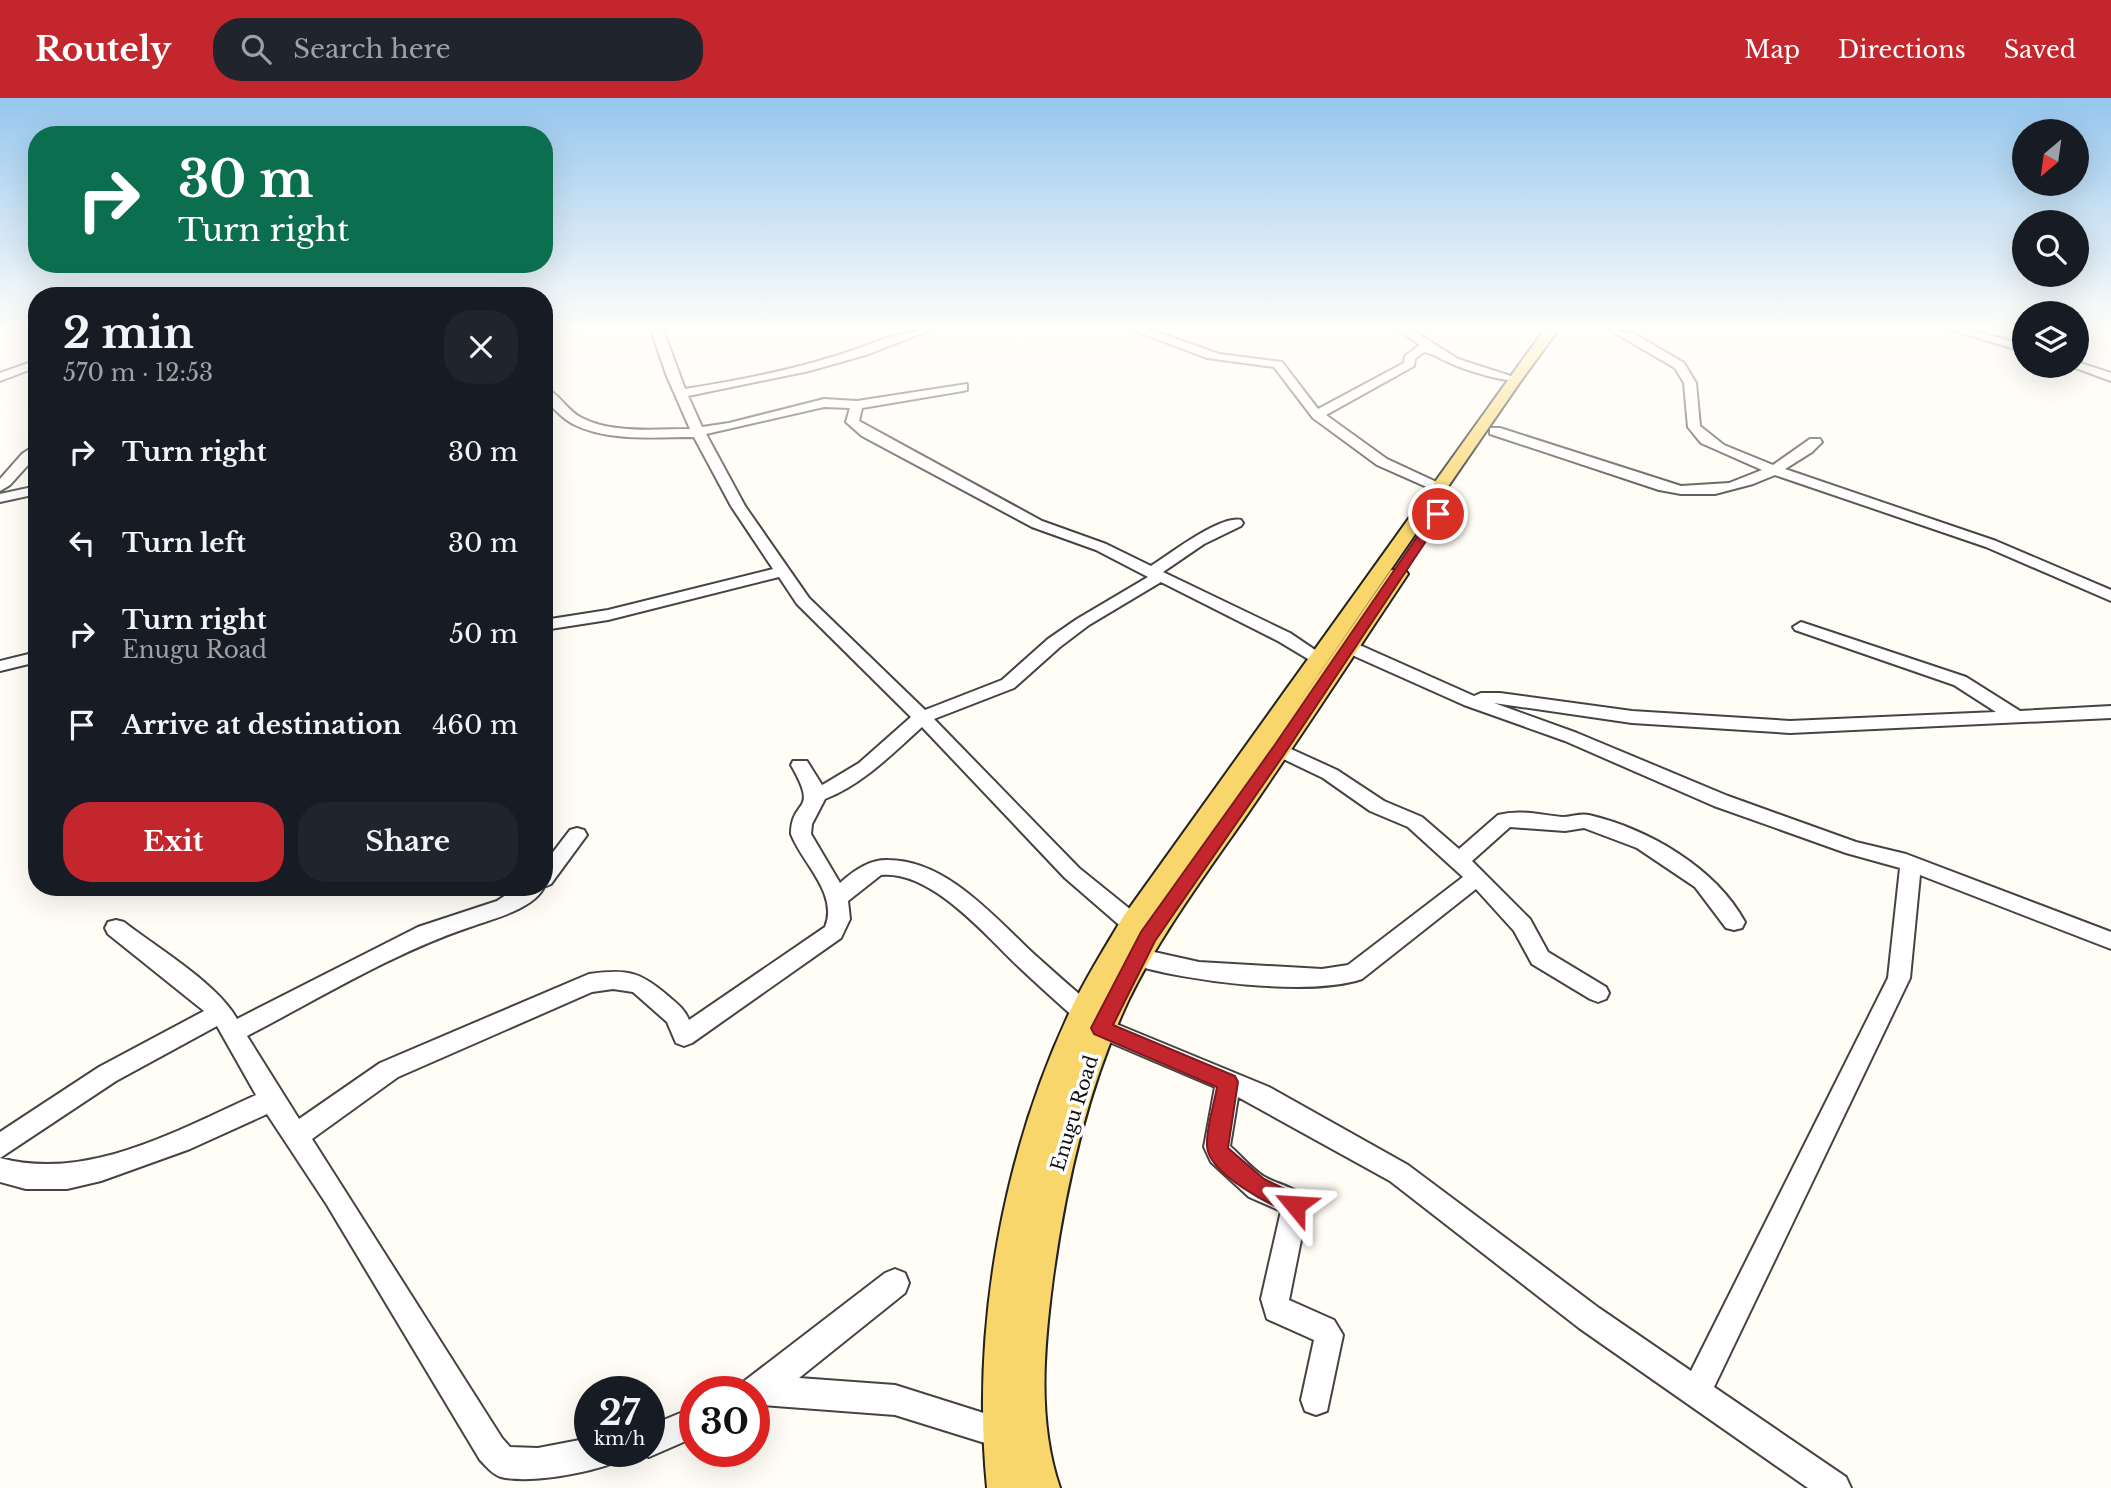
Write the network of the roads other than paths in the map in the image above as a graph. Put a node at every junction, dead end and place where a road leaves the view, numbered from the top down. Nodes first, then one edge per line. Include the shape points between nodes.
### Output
1 (682, 395) edge
2 (917, 395) edge
3 (1302, 395) edge
4 (1354, 395) edge
5 (1503, 395) edge
6 (1520, 395) edge
7 (1691, 395) edge
8 (553, 400) edge
9 (857, 405) junction
10 (1317, 415) junction
11 (1495, 431) junction
12 (699, 432) junction
13 (1815, 442) dead end
14 (28, 455) edge
15 (1778, 469) junction
16 (5, 483) edge
17 (28, 488) edge
18 (1438, 488) junction
19 (28, 492) edge
20 (0, 498) edge
21 (1236, 523) dead end
22 (782, 571) junction
23 (1155, 575) junction
24 (2111, 596) edge
25 (553, 624) edge
26 (1801, 627) dead end
27 (1349, 648) junction
28 (28, 658) edge
29 (1320, 658) junction
30 (0, 666) edge
31 (1470, 701) junction
32 (2111, 712) edge
33 (922, 718) junction
34 (2019, 718) junction
35 (1280, 750) junction
36 (800, 765) dead end
37 (815, 795) junction
38 (577, 835) dead end
39 (1459, 861) junction
40 (1911, 864) junction
41 (553, 867) edge
42 (1477, 877) junction
43 (521, 896) edge
44 (839, 897) junction
45 (1734, 922) dead end
46 (1132, 924) junction
47 (116, 928) dead end
48 (2111, 941) edge
49 (1136, 957) junction
50 (1598, 993) dead end
51 (1093, 1020) junction
52 (227, 1022) junction
53 (1228, 1082) junction
54 (272, 1100) junction
55 (297, 1135) junction
56 (0, 1147) edge
57 (0, 1170) edge
58 (895, 1283) dead end
59 (770, 1382) edge
60 (1697, 1391) junction
61 (770, 1393) edge
62 (1317, 1400) dead end
63 (1001, 1433) junction
64 (574, 1457) edge
65 (1006, 1488) edge
66 (1040, 1488) edge
67 (1835, 1488) edge

1 - 12 street
2 - 9 street
3 - 10 street
4 - 10 street
5 - 18 main road
6 - 11 main road, Enugu Road
7 - 15 street via 1694,428 1706,440
8 - 12 street via 588,426
9 - 12 street via 824,403
9 - 23 street via 852,422 867,433 1037,524 1101,547
10 - 18 street via 1382,462
11 - 15 street via 1689,492 1748,482
11 - 27 main road, Enugu Road
12 - 22 street via 738,506
13 - 15 street
14 - 16 street
15 - 24 street via 1991,544
16 - 17 street
18 - 29 main road
19 - 20 street
21 - 23 street via 1199,541
22 - 25 street via 608,615
22 - 33 street via 803,601
23 - 29 street
23 - 33 street via 1073,629 1008,684
26 - 34 street via 1960,681
27 - 31 street
27 - 35 main road, Enugu Road
28 - 30 street
29 - 46 main road
31 - 34 street via 1500,698 1632,718 1777,727
31 - 40 street via 1571,737 1721,801
32 - 34 street
33 - 37 street via 866,767
33 - 46 street via 1072,873
35 - 39 street via 1330,774 1377,806 1415,822
35 - 49 main road, Enugu Road
36 - 37 street
37 - 44 street via 800,831
38 - 41 street
39 - 42 street
39 - 45 street via 1505,820 1586,821 1644,844 1702,882
40 - 48 street
40 - 60 street via 1899,978
42 - 49 street via 1354,974 1322,978 1199,971
42 - 50 street via 1522,925 1540,958
43 - 52 street via 505,907 426,933
44 - 51 street via 859,878 885,866 915,873 950,892 998,930
44 - 55 street via 833,932 684,1035 676,1016 639,984 589,983 389,1069
46 - 51 main road
47 - 52 street via 198,991
49 - 51 main road, Enugu Road
51 - 53 street
51 - 63 main road via 1044,1128 1015,1253 1004,1321
51 - 66 main road, Enugu Road via 1054,1181 1029,1324 1027,1399 1031,1454
52 - 54 street
52 - 56 street via 146,1051 75,1093
53 - 60 street via 1399,1173 1589,1318
53 - 62 street via 1217,1147 1220,1154 1258,1188 1295,1205 1275,1298 1277,1308 1288,1316 1329,1335
54 - 55 street
54 - 57 street via 181,1142 101,1169 67,1177 26,1177
55 - 64 street via 491,1449 503,1462 538,1464
58 - 59 street
60 - 67 street
61 - 63 street via 895,1401
63 - 65 main road

